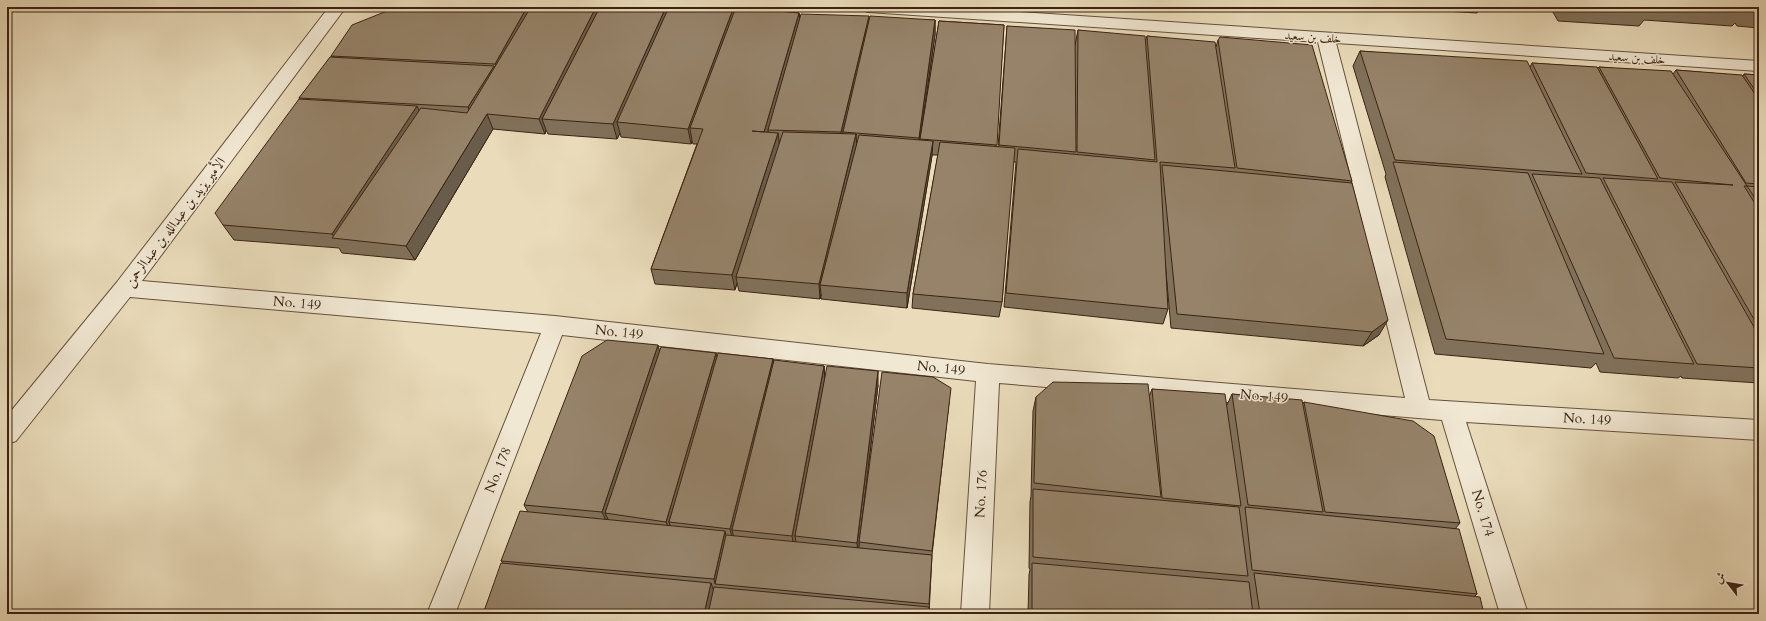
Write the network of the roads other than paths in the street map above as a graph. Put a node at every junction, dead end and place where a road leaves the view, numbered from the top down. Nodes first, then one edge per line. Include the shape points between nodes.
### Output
1 (338, 7) edge
2 (868, 7) edge
3 (1326, 38) junction
4 (1759, 66) edge
5 (125, 288) junction
6 (555, 325) junction
7 (988, 373) junction
8 (1420, 409) junction
9 (1451, 411) junction
10 (1759, 430) edge
11 (7, 434) edge
12 (441, 614) edge
13 (974, 614) edge
14 (1514, 614) edge

1 - 5 street, الأمير يزيد بن عبدالله بن عبدالرحمن
2 - 3 street, خلف بن سعيد
3 - 4 street, خلف بن سعيد
3 - 8 street
5 - 6 street, No. 149
5 - 11 street, الأمير يزيد بن عبدالله بن عبدالرحمن
6 - 7 street, No. 149
6 - 12 street, No. 178
7 - 8 street, No. 149
7 - 13 street, No. 176
8 - 9 street, No. 149
9 - 10 street, No. 149
9 - 14 street, No. 174

